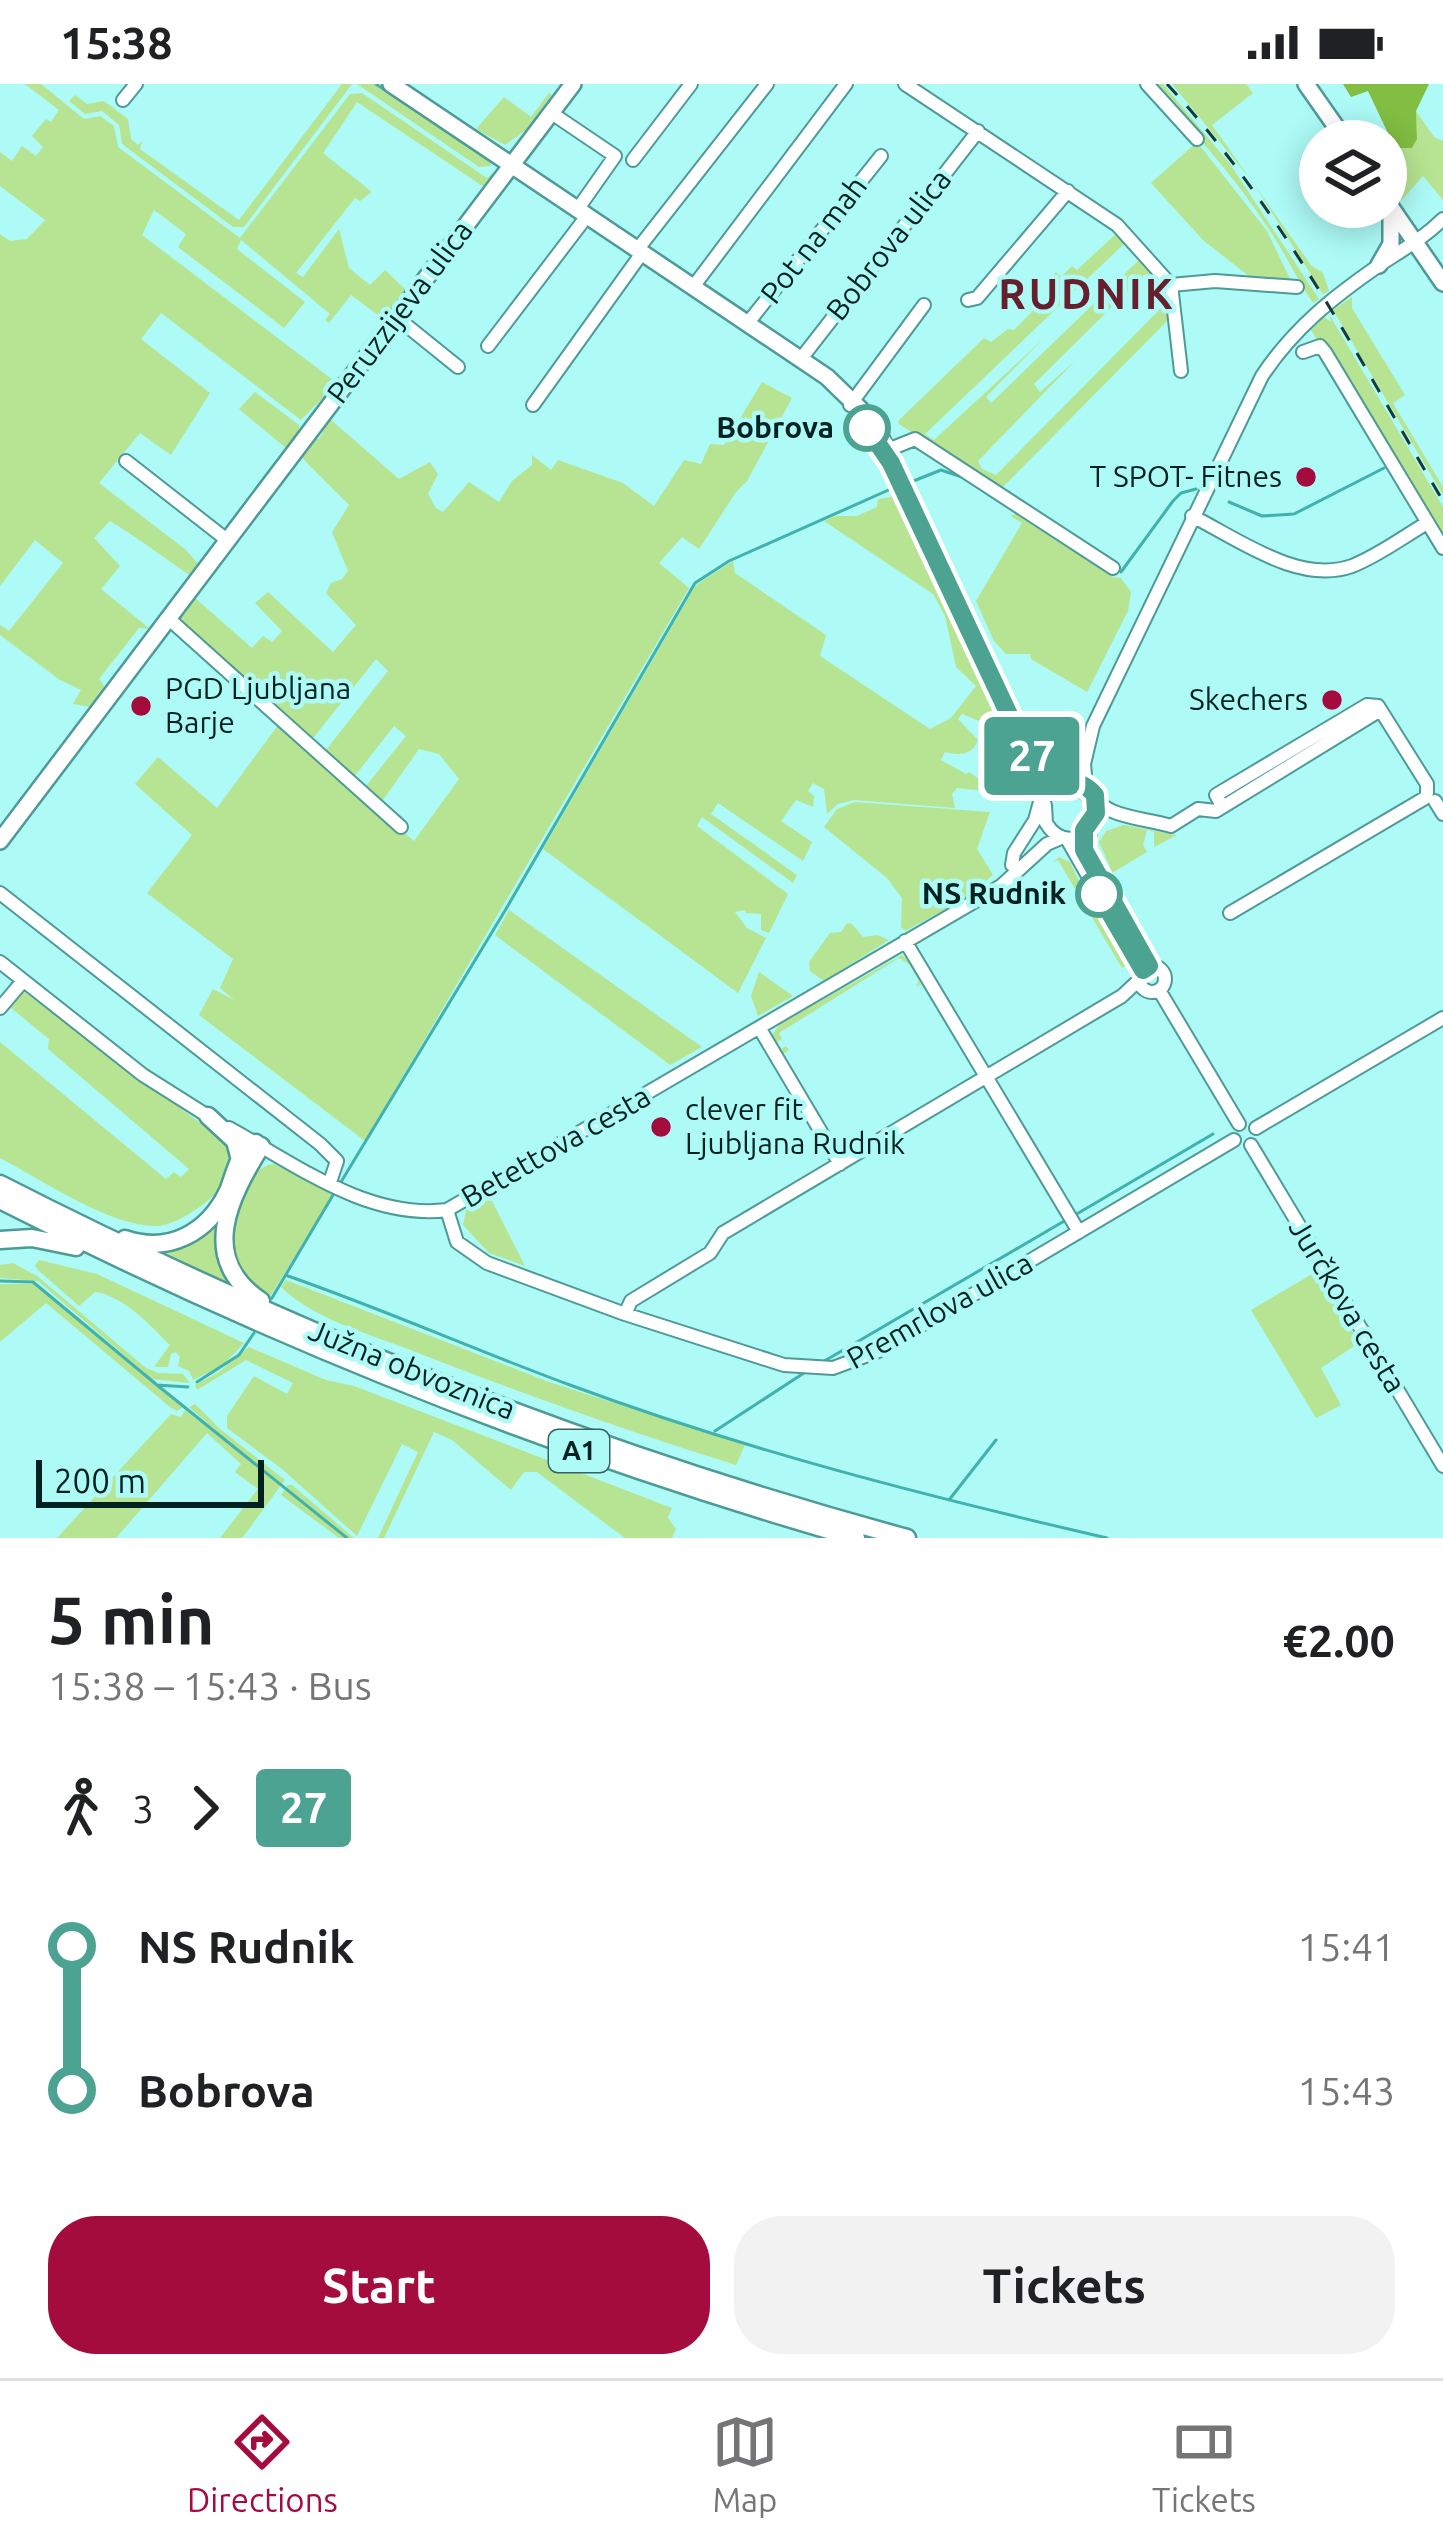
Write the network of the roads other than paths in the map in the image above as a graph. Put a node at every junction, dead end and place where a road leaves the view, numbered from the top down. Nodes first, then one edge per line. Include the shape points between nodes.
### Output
1 (136, 84) edge
2 (391, 84) edge
3 (573, 84) edge
4 (691, 84) edge
5 (767, 84) edge
6 (846, 84) edge
7 (905, 84) edge
8 (1147, 84) edge
9 (1306, 84) edge
10 (123, 100) dead end
11 (550, 112) junction
12 (1331, 120) edge
13 (978, 131) junction
14 (1197, 139) dead end
15 (881, 156) dead end
16 (633, 160) dead end
17 (511, 164) junction
18 (1068, 191) junction
19 (582, 213) junction
20 (1443, 219) edge
21 (1390, 228) edge
22 (1405, 228) edge
23 (1414, 242) junction
24 (640, 252) junction
25 (1379, 265) junction
26 (1443, 283) edge
27 (1171, 285) junction
28 (693, 287) junction
29 (1297, 287) dead end
30 (968, 300) dead end
31 (924, 305) dead end
32 (396, 317) junction
33 (747, 325) junction
34 (488, 346) dead end
35 (1303, 352) dead end
36 (807, 364) junction
37 (458, 367) dead end
38 (1181, 371) dead end
39 (851, 403) junction
40 (532, 405) dead end
41 (885, 451) junction
42 (126, 461) dead end
43 (1192, 516) junction
44 (1427, 523) junction
45 (227, 540) junction
46 (1443, 548) edge
47 (1113, 568) dead end
48 (168, 618) junction
49 (1093, 727) junction
50 (1076, 749) junction
51 (1030, 760) junction
52 (1061, 788) junction
53 (1101, 802) junction
54 (1433, 802) edge
55 (1133, 818) junction
56 (401, 827) dead end
57 (1057, 831) junction
58 (1089, 831) junction
59 (0, 841) edge
60 (1012, 865) junction
61 (990, 890) junction
62 (0, 893) edge
63 (1230, 913) dead end
64 (905, 941) junction
65 (0, 962) edge
66 (1147, 979) junction
67 (23, 981) junction
68 (0, 1008) edge
69 (1443, 1018) edge
70 (760, 1028) junction
71 (986, 1077) junction
72 (208, 1116) junction
73 (1239, 1124) junction
74 (1256, 1128) junction
75 (1234, 1140) junction
76 (259, 1144) junction
77 (1251, 1145) junction
78 (240, 1160) junction
79 (840, 1164) junction
80 (0, 1184) edge
81 (336, 1185) junction
82 (0, 1200) edge
83 (447, 1210) junction
84 (67, 1218) junction
85 (1073, 1222) junction
86 (0, 1240) edge
87 (133, 1266) junction
88 (626, 1314) junction
89 (419, 1376) junction
90 (1443, 1466) edge
91 (856, 1538) edge
92 (907, 1538) edge

1 - 10 street
2 - 17 main road
3 - 11 main road, Peruzzijeva ulica
4 - 16 street
5 - 24 street
6 - 28 street
7 - 13 street
8 - 14 street
9 - 12 main road
11 - 17 main road, Peruzzijeva ulica
11 - 19 street via 615,156
13 - 18 street
13 - 36 street, Bobrova ulica
15 - 33 street, Pot na mah
17 - 19 main road
17 - 32 main road, Peruzzijeva ulica
18 - 27 street via 1117,225
18 - 30 street
19 - 24 main road
19 - 34 street
20 - 23 street
21 - 25 main road
22 - 23 main road
23 - 25 street
23 - 26 main road
24 - 28 main road
24 - 40 street
25 - 43 street via 1283,345
27 - 29 street
27 - 38 street
28 - 33 main road
31 - 39 street
32 - 37 street
32 - 45 main road, Peruzzijeva ulica
33 - 36 main road
35 - 44 street via 1323,349
36 - 39 main road
39 - 41 main road
41 - 47 street via 915,439
41 - 51 main road
42 - 45 street
43 - 44 street via 1318,571 1359,562
43 - 49 street
44 - 46 street
45 - 48 main road, Peruzzijeva ulica
48 - 56 street
48 - 59 main road, Peruzzijeva ulica
49 - 50 street
49 - 52 street via 1084,764
49 - 53 street via 1092,778
50 - 51 main road via 1054,763
50 - 52 street
51 - 52 main road
52 - 53 street
52 - 57 street
52 - 60 street, Betettova cesta
53 - 55 street
53 - 58 street
54 - 55 street via 1370,711 1216,811 1198,809 1171,826
54 - 63 street
55 - 58 street
57 - 58 street
57 - 60 street, Betettova cesta
57 - 61 street, Betettova cesta
57 - 66 street
58 - 66 street via 1084,850
60 - 61 street, Betettova cesta
61 - 64 street, Betettova cesta
62 - 81 street via 320,1144 337,1161
64 - 70 street, Betettova cesta
64 - 71 street
65 - 67 street, Betettova cesta
66 - 71 street
66 - 73 street
67 - 68 street
67 - 72 street, Betettova cesta
69 - 74 street
70 - 79 street
70 - 83 street, Betettova cesta
71 - 79 street
71 - 85 street
72 - 76 street, Betettova cesta
72 - 78 highway via 236,1141
73 - 74 street
73 - 75 street
74 - 77 street
75 - 77 street
75 - 85 street, Premrlova ulica
76 - 78 highway
76 - 81 street, Betettova cesta
76 - 89 highway via 226,1222 237,1278 261,1301
77 - 90 street, Jurčkova cesta
78 - 84 highway via 212,1217 178,1240 141,1243
79 - 88 street via 723,1233 710,1252 631,1301
80 - 84 highway, Južna obvoznica / A1
81 - 83 street, Betettova cesta via 387,1209
82 - 87 highway, Južna obvoznica / A1
83 - 88 street, Premrlova ulica via 457,1243 471,1254
84 - 89 highway, Južna obvoznica / A1
85 - 88 street, Premrlova ulica via 846,1365 796,1367
86 - 87 highway via 62,1242
87 - 91 highway, Južna obvoznica / A1 via 463,1409
89 - 92 highway, Južna obvoznica / A1 via 711,1480

